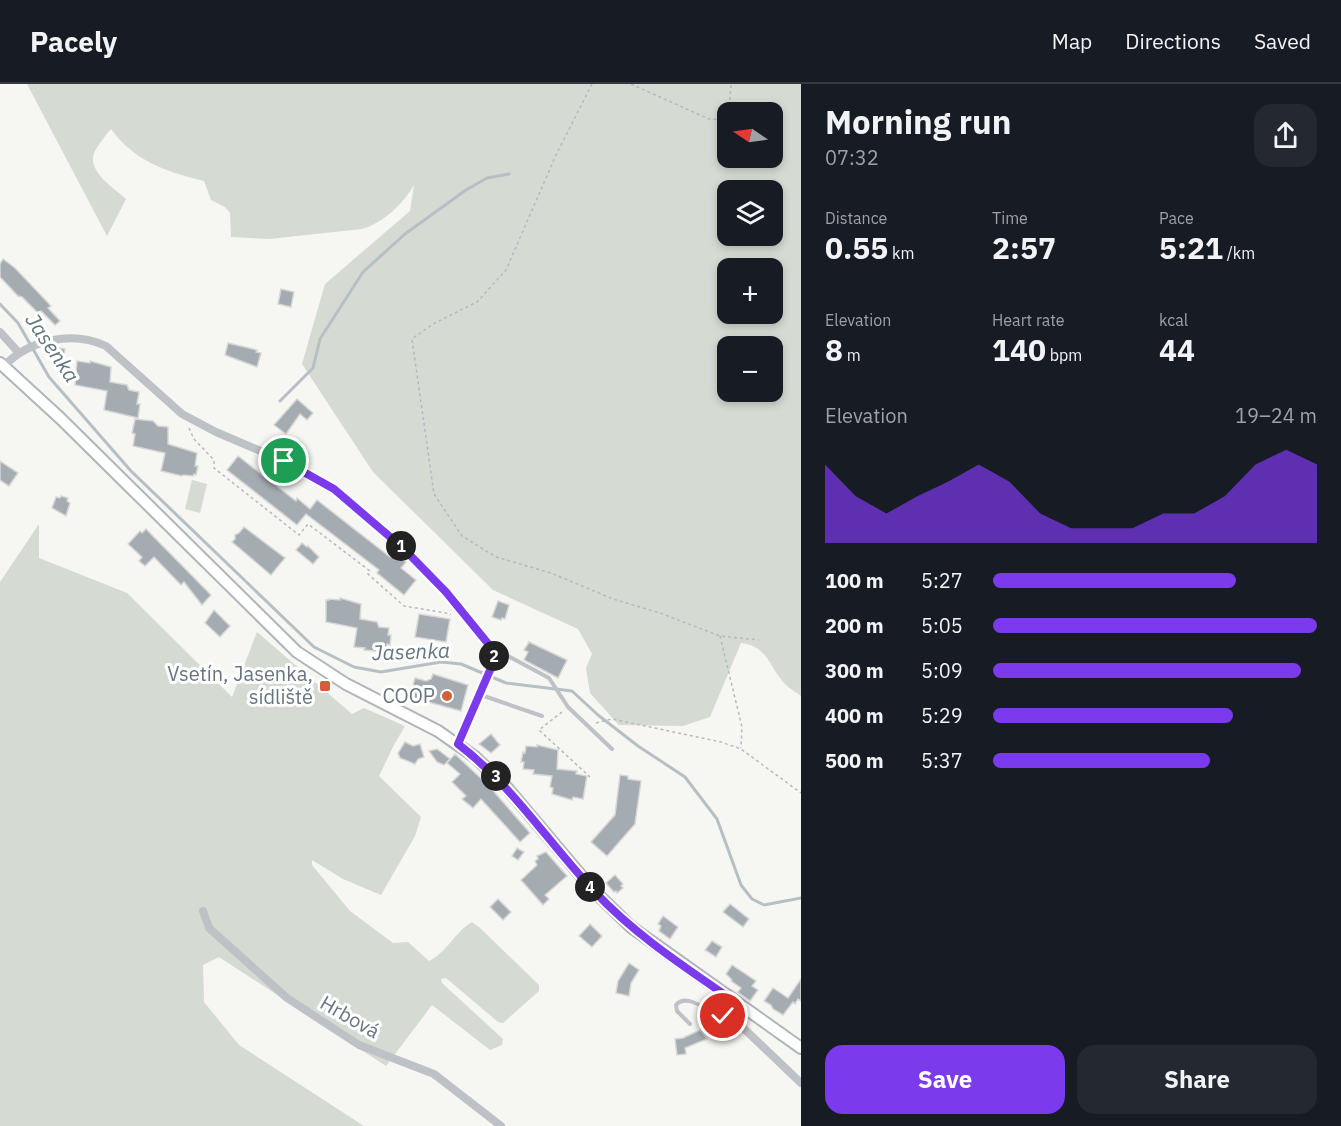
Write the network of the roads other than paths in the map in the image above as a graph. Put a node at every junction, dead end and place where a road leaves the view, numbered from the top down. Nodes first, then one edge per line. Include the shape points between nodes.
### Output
1 (0, 332) edge
2 (19, 353) junction
3 (2, 365) edge
4 (494, 652) junction
5 (480, 695) junction
6 (542, 716) dead end
7 (458, 744) junction
8 (612, 749) dead end
9 (203, 910) dead end
10 (734, 1001) junction
11 (734, 1018) junction
12 (690, 1024) dead end
13 (801, 1048) edge
14 (801, 1083) edge
15 (501, 1126) edge

1 - 2 street
2 - 3 street
2 - 4 street via 52,339 92,339 106,346 182,414 334,489 403,548 446,592
3 - 7 street via 291,647 334,677
4 - 5 street
4 - 8 lane via 549,678 568,707
5 - 6 lane
5 - 7 street
7 - 10 street via 496,776 608,905 648,940
9 - 15 street, Hrbová via 209,928 287,998 359,1045 434,1074
10 - 11 street
10 - 13 street
11 - 12 lane via 687,1000 678,1001 677,1011
11 - 14 street

